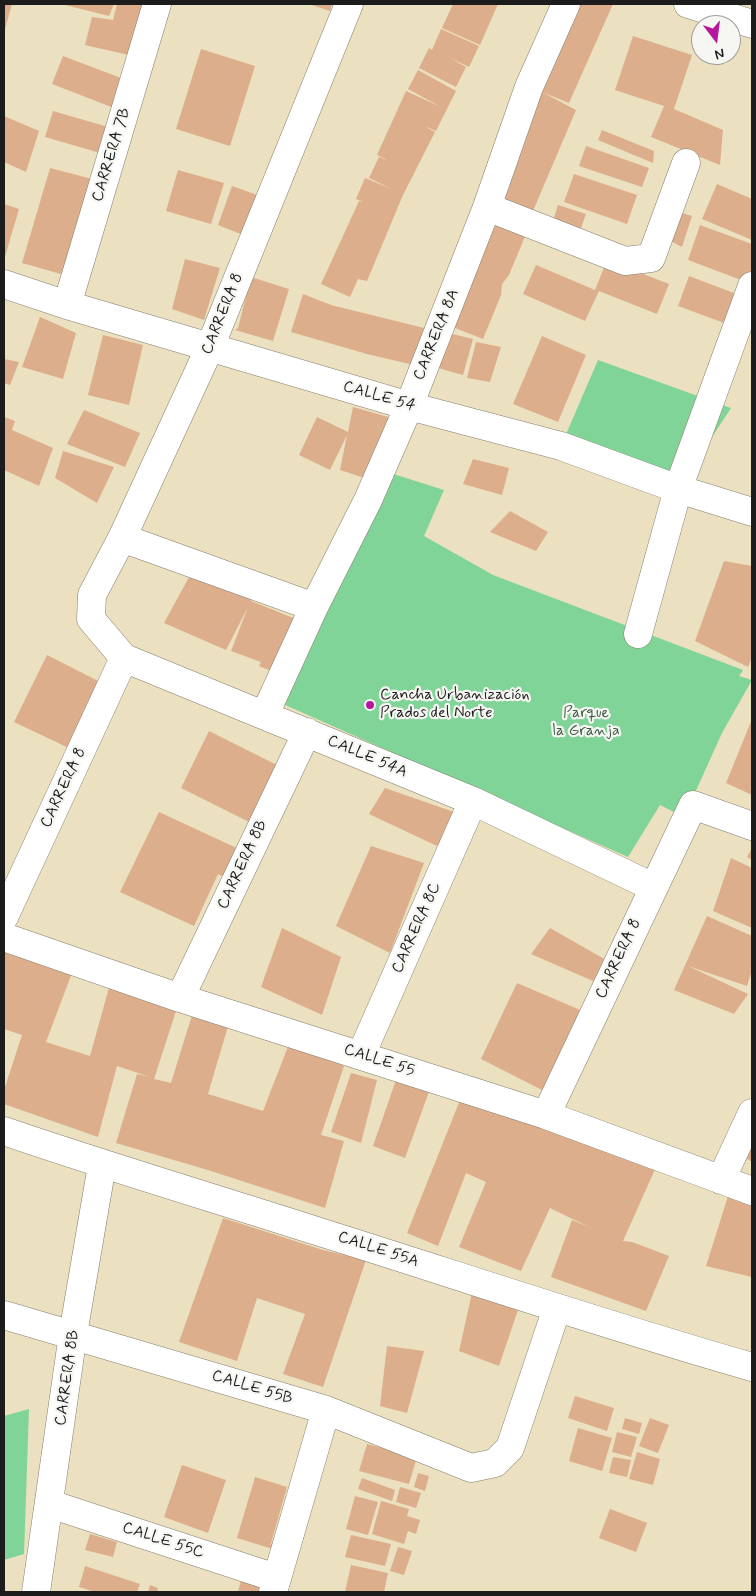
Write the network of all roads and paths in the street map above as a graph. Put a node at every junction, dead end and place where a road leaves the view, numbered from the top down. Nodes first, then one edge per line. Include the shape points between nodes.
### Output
1 (157, 4) edge
2 (349, 4) edge
3 (566, 4) edge
4 (688, 4) edge
5 (752, 24) edge
6 (686, 162) dead end
7 (487, 207) junction
8 (4, 284) edge
9 (752, 286) edge
10 (67, 305) junction
11 (210, 348) junction
12 (409, 406) junction
13 (678, 489) junction
14 (752, 512) edge
15 (122, 538) junction
16 (314, 607) junction
17 (91, 619) joint
18 (638, 634) dead end
19 (124, 658) junction
20 (265, 714) junction
21 (307, 732) junction
22 (473, 801) junction
23 (752, 826) edge
24 (653, 887) junction
25 (4, 917) edge
26 (4, 937) edge
27 (180, 998) junction
28 (361, 1055) junction
29 (752, 1112) edge
30 (546, 1115) junction
31 (4, 1131) edge
32 (102, 1165) junction
33 (721, 1180) junction
34 (752, 1191) edge
35 (557, 1308) junction
36 (4, 1315) edge
37 (73, 1334) junction
38 (752, 1367) edge
39 (326, 1410) junction
40 (50, 1504) junction
41 (275, 1585) edge
42 (36, 1592) edge

1 - 10 street, CARRERA 7B
2 - 11 street, CARRERA 8
3 - 7 street, CARRERA 8A via 529,87
4 - 5 street
6 - 7 street via 651,258 625,261
7 - 12 street, CARRERA 8A
8 - 10 street, CALLE 54
9 - 13 street
10 - 11 street, CALLE 54
11 - 12 street, CALLE 54
11 - 15 street, CARRERA 8
12 - 13 street, CALLE 54 via 561,446
12 - 16 street, CARRERA 8A via 368,500
13 - 14 street, CALLE 54
13 - 18 street
15 - 16 street
15 - 17 street, CARRERA 8 via 92,595
16 - 20 street, CARRERA 8A
17 - 19 street, CALLE 54A
19 - 20 street, CALLE 54A
19 - 25 street, CARRERA 8
20 - 21 street, CALLE 54A
21 - 22 street, CALLE 54A
21 - 27 street, CARRERA 8B
22 - 24 street, CALLE 54A
22 - 28 street, CARRERA 8C
23 - 24 street, CARRERA 8 via 693,805
24 - 30 street, CARRERA 8
26 - 27 street, CALLE 55
27 - 28 street, CALLE 55
28 - 30 street, CALLE 55
29 - 33 street
30 - 33 street, CALLE 55
31 - 32 street, CALLE 55A
32 - 35 street, CALLE 55A
32 - 37 street, CARRERA 8B
33 - 34 street, CALLE 55
35 - 38 street, CALLE 55A
35 - 39 street, CALLE 55B via 510,1448 495,1463 471,1468
36 - 37 street, CALLE 55B
37 - 39 street, CALLE 55B
37 - 40 street, CARRERA 8B
39 - 41 street
40 - 41 street, CALLE 55C
40 - 42 street, CARRERA 8B

